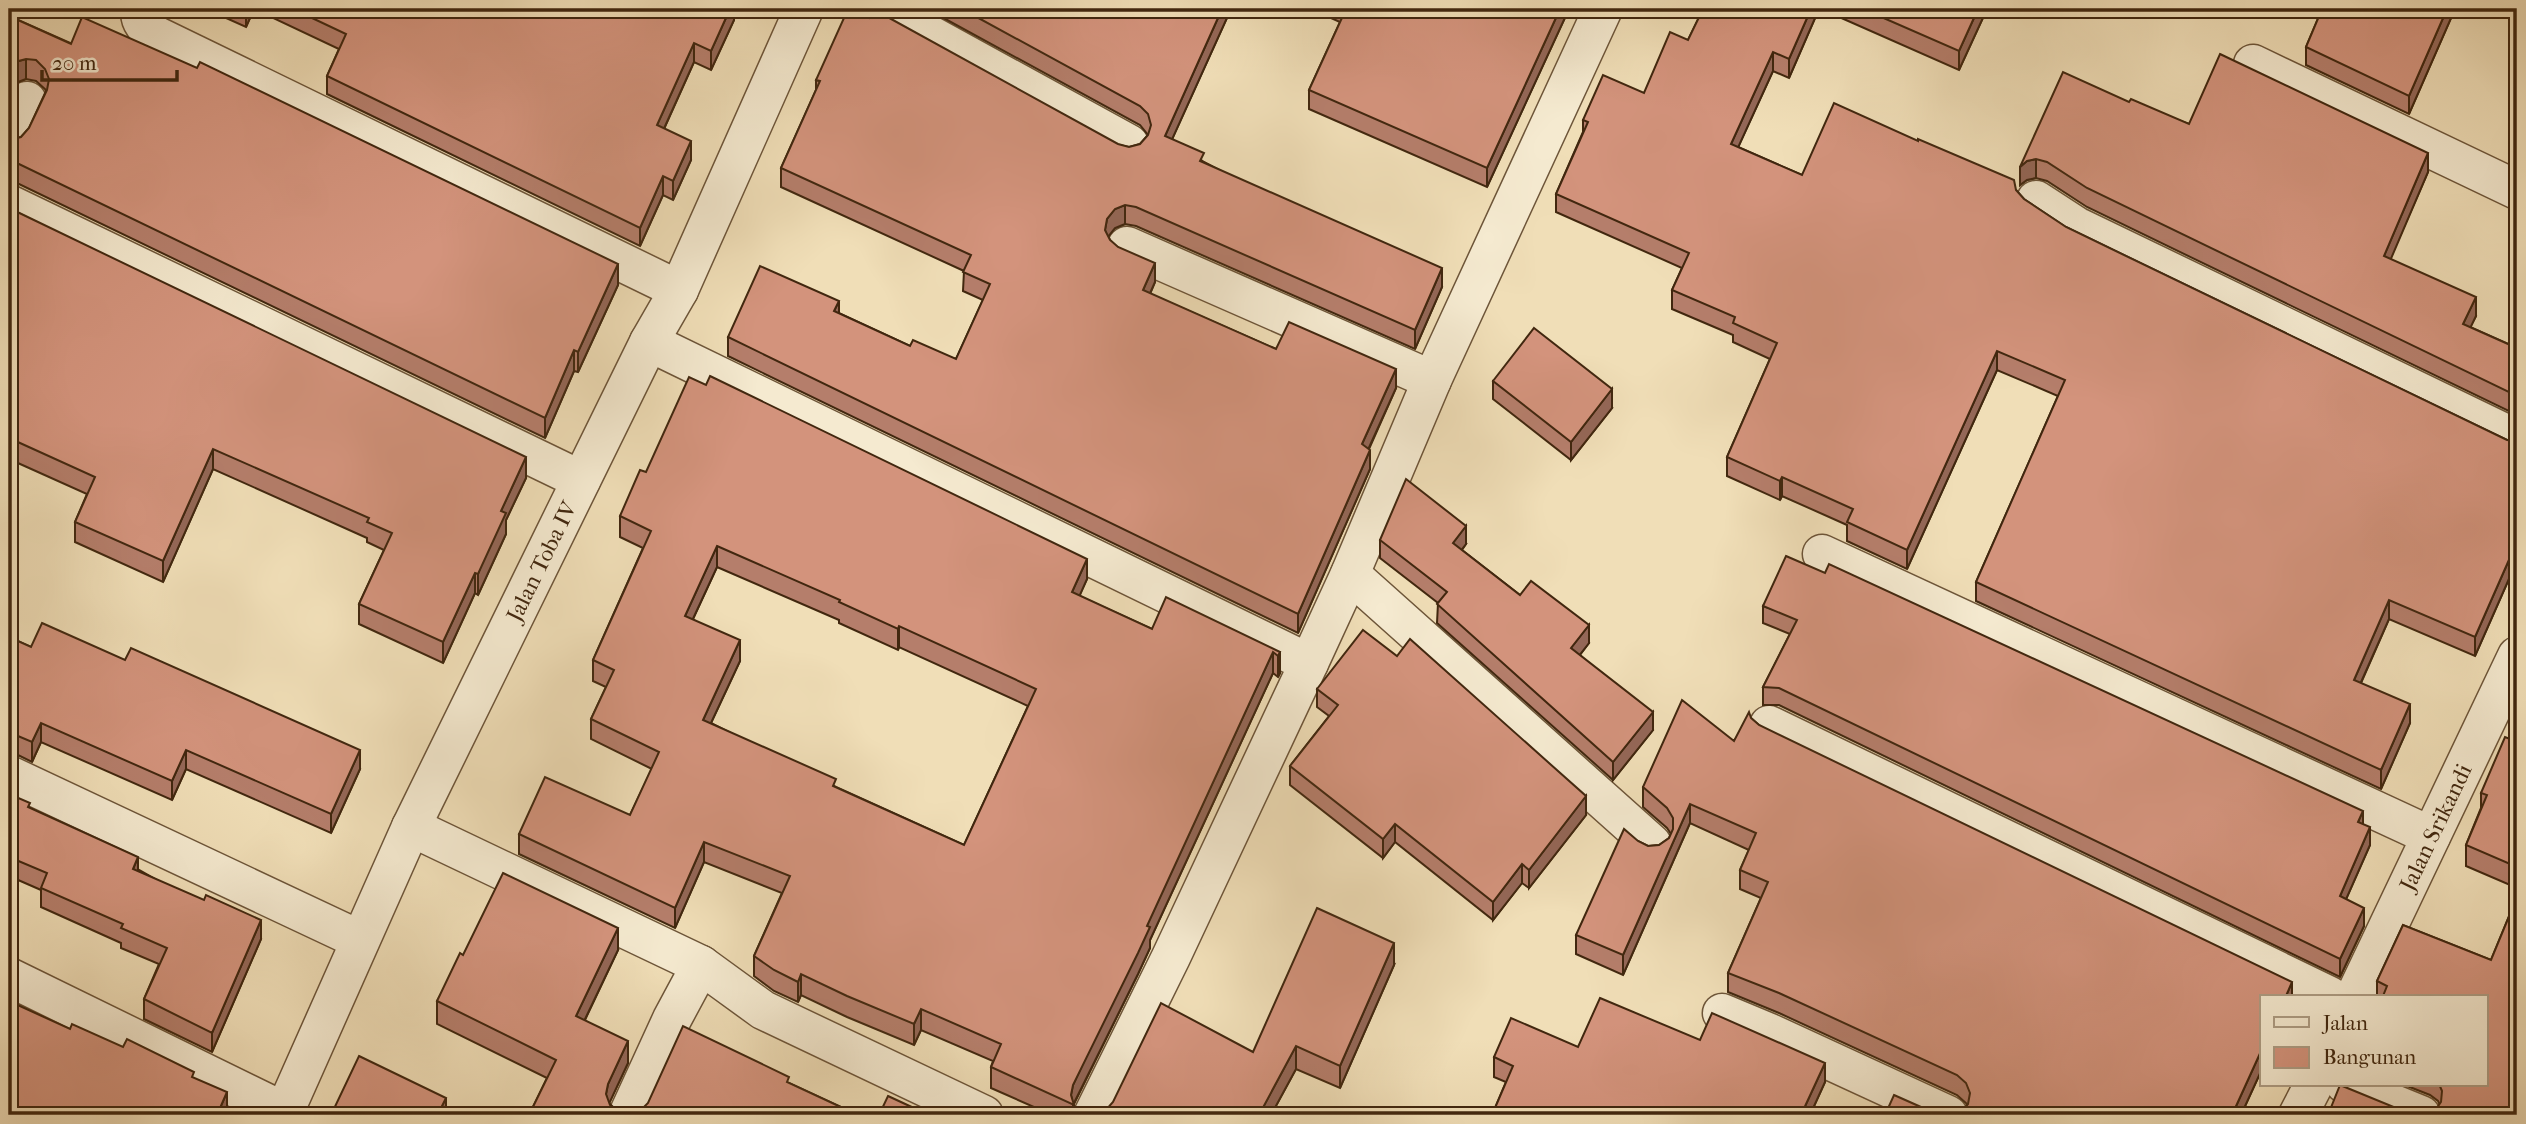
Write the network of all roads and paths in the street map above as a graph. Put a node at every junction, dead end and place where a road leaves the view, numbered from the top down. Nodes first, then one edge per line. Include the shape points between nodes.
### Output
1 (141, 9) edge
2 (804, 9) edge
3 (883, 9) edge
4 (1603, 9) edge
5 (2253, 64) dead end
6 (27, 101) dead end
7 (9, 139) edge
8 (1129, 144) edge
9 (2517, 190) edge
10 (2036, 200) dead end
11 (9, 204) edge
12 (1127, 246) dead end
13 (679, 290) junction
14 (649, 342) junction
15 (1433, 380) junction
16 (2517, 439) edge
17 (581, 480) junction
18 (1822, 554) dead end
19 (1350, 574) junction
20 (2517, 656) edge
21 (1309, 663) junction
22 (1769, 725) dead end
23 (9, 775) edge
24 (411, 827) junction
25 (2431, 836) junction
26 (1652, 844) edge
27 (360, 940) junction
28 (701, 965) junction
29 (9, 977) edge
30 (2328, 995) edge
31 (2355, 995) edge
32 (1722, 1013) dead end
33 (2313, 1086) edge
34 (2350, 1086) edge
35 (284, 1114) edge
36 (628, 1115) edge
37 (984, 1115) edge
38 (1093, 1115) edge
39 (1948, 1115) edge
40 (2298, 1115) edge
41 (2421, 1115) edge

1 - 13 street via 146,28 157,36
2 - 13 street, Jalan Toba IV
3 - 8 street
4 - 15 street
5 - 9 street
6 - 7 street
10 - 16 street via 2076,226
11 - 17 street
12 - 15 street
13 - 14 street, Jalan Toba IV
14 - 17 street, Jalan Toba IV
14 - 21 street
15 - 19 street
17 - 24 street, Jalan Toba IV
18 - 25 street
19 - 21 street
19 - 26 street
20 - 25 street, Jalan Srikandi
21 - 38 street
22 - 30 street
23 - 27 street
24 - 27 street, Jalan Toba IV
24 - 28 street
25 - 31 street, Jalan Srikandi
27 - 35 street, Jalan Toba IV
28 - 36 street
28 - 37 street via 764,1010
29 - 35 street
32 - 39 street
33 - 40 street
34 - 41 street

